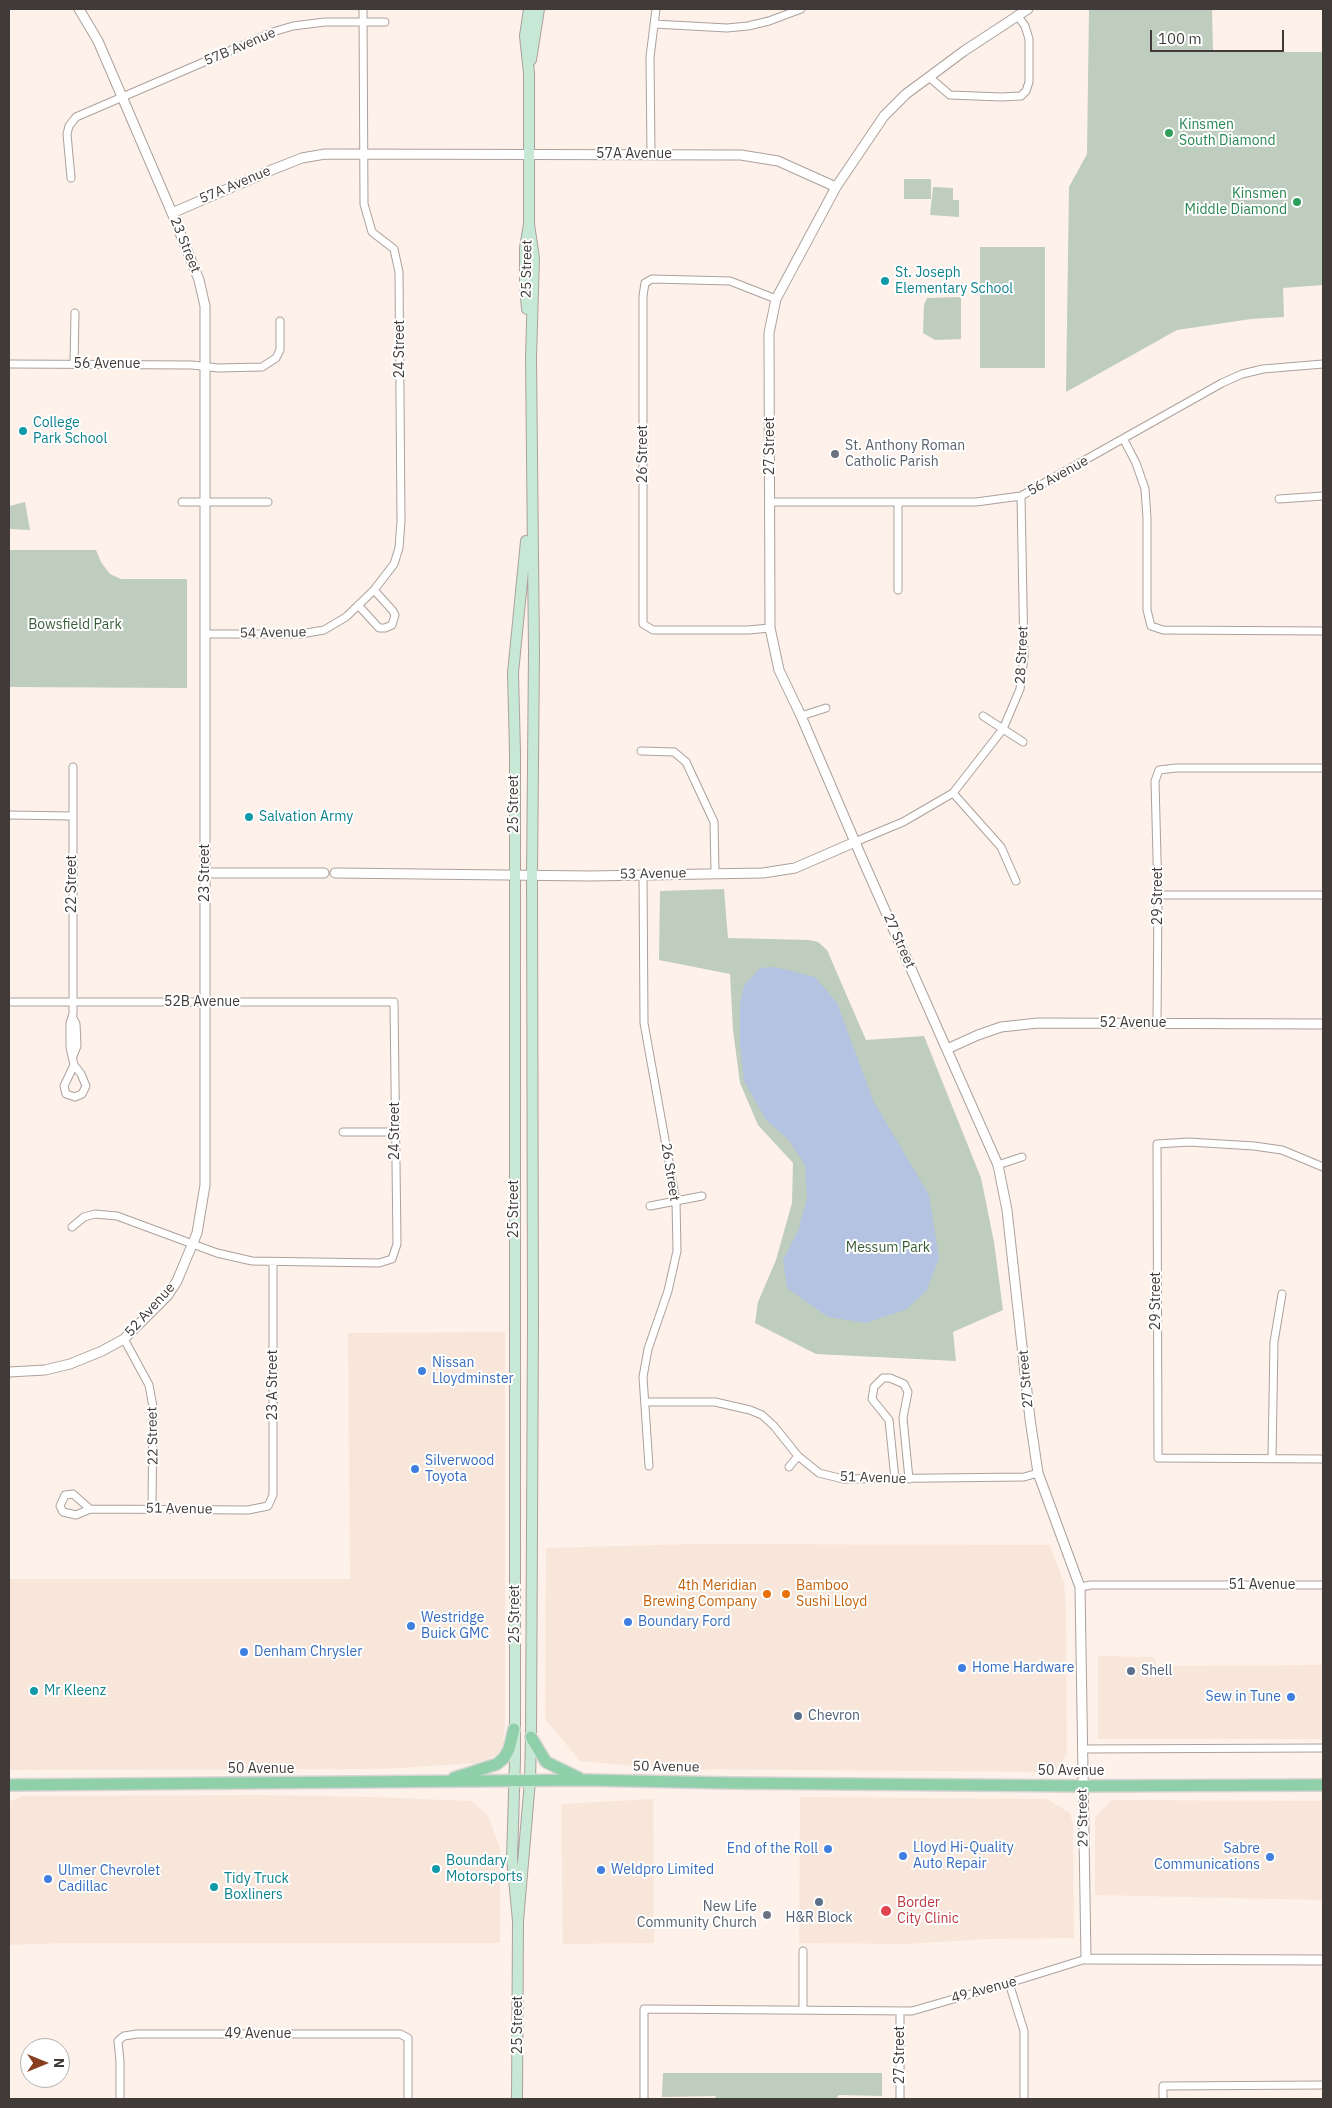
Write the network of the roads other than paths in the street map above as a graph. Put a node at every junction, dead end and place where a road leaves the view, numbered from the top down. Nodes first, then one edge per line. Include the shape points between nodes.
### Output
1 (79, 9) edge
2 (363, 9) edge
3 (529, 9) edge
4 (539, 9) edge
5 (656, 9) edge
6 (801, 9) edge
7 (1028, 9) edge
8 (1018, 15) junction
9 (363, 22) junction
10 (385, 22) dead end
11 (654, 24) junction
12 (529, 73) junction
13 (929, 77) junction
14 (122, 98) junction
15 (364, 153) junction
16 (529, 153) junction
17 (651, 154) junction
18 (71, 178) dead end
19 (836, 186) junction
20 (172, 213) junction
21 (776, 299) junction
22 (75, 313) dead end
23 (280, 321) dead end
24 (9, 364) edge
25 (74, 364) junction
26 (1323, 364) edge
27 (206, 367) junction
28 (1124, 440) junction
29 (1021, 496) junction
30 (1323, 496) edge
31 (531, 498) junction
32 (1279, 498) dead end
33 (205, 501) junction
34 (182, 502) dead end
35 (268, 502) dead end
36 (770, 502) junction
37 (898, 503) junction
38 (397, 556) joint
39 (374, 590) junction
40 (898, 590) dead end
41 (358, 605) junction
42 (770, 628) junction
43 (1323, 631) edge
44 (206, 634) junction
45 (826, 708) dead end
46 (801, 716) junction
47 (983, 716) dead end
48 (1003, 729) junction
49 (1023, 742) dead end
50 (641, 751) dead end
51 (73, 767) dead end
52 (1323, 768) edge
53 (953, 793) junction
54 (9, 815) edge
55 (72, 816) junction
56 (855, 842) junction
57 (715, 872) junction
58 (324, 873) joint
59 (336, 873) joint
60 (205, 874) junction
61 (642, 874) junction
62 (514, 875) junction
63 (532, 875) junction
64 (1016, 881) dead end
65 (1158, 895) junction
66 (1323, 895) edge
67 (9, 1002) edge
68 (73, 1002) junction
69 (205, 1002) junction
70 (394, 1002) joint
71 (1157, 1023) junction
72 (1323, 1024) edge
73 (947, 1050) junction
74 (74, 1066) dead end
75 (343, 1132) dead end
76 (394, 1132) junction
77 (1022, 1157) dead end
78 (998, 1165) junction
79 (1323, 1166) edge
80 (702, 1196) dead end
81 (676, 1201) junction
82 (650, 1206) dead end
83 (72, 1227) dead end
84 (194, 1244) junction
85 (272, 1262) junction
86 (1282, 1294) dead end
87 (124, 1339) junction
88 (9, 1372) edge
89 (645, 1402) junction
90 (903, 1418) junction
91 (889, 1420) junction
92 (907, 1447) junction
93 (893, 1450) junction
94 (798, 1456) junction
95 (1272, 1458) junction
96 (1323, 1459) edge
97 (649, 1466) dead end
98 (789, 1467) dead end
99 (1038, 1473) junction
100 (895, 1479) junction
101 (909, 1479) junction
102 (268, 1506) joint
103 (90, 1509) dead end
104 (152, 1509) junction
105 (1323, 1585) edge
106 (1080, 1588) junction
107 (514, 1729) junction
108 (531, 1737) junction
109 (1082, 1748) junction
110 (1323, 1748) edge
111 (585, 1780) junction
112 (514, 1781) junction
113 (530, 1781) junction
114 (443, 1782) junction
115 (9, 1785) edge
116 (1323, 1785) edge
117 (1082, 1786) junction
118 (518, 1921) junction
119 (803, 1950) dead end
120 (1086, 1959) junction
121 (1323, 1960) edge
122 (1009, 1984) junction
123 (803, 2009) junction
124 (900, 2011) junction
125 (1323, 2085) edge
126 (120, 2099) edge
127 (408, 2099) edge
128 (517, 2099) edge
129 (644, 2099) edge
130 (900, 2099) edge
131 (1024, 2099) edge
132 (1163, 2099) edge

1 - 14 street, 23 Street via 98,42
2 - 9 street, 24 Street
3 - 12 main road via 525,36
4 - 12 main road
5 - 11 street
6 - 11 street via 770,22 748,26
7 - 8 street
8 - 13 street
8 - 13 street via 1028,39 1029,82 1021,96 950,95
9 - 10 street, 57B Avenue
9 - 14 street, 57B Avenue via 309,22 293,26
9 - 15 street, 24 Street
11 - 17 street via 650,57
12 - 16 main road, 25 Street
13 - 19 street via 884,116
14 - 18 street, 57B Avenue via 76,117 69,126
14 - 20 street, 23 Street
15 - 16 street, 57A Avenue
15 - 20 street, 57A Avenue via 302,158
15 - 38 street, 24 Street via 367,219 372,232 394,249 399,272 401,521
16 - 17 street, 57A Avenue
16 - 31 main road, 25 Street via 525,284 530,357
17 - 19 street, 57A Avenue via 757,156 778,161
19 - 21 street, 27 Street
20 - 27 street, 23 Street via 202,292
21 - 36 street, 27 Street via 769,334
21 - 42 street, 26 Street via 730,280 652,279 645,283 643,296 643,624 653,630
22 - 25 street
23 - 27 street, 56 Avenue via 280,350 268,366
24 - 25 street, 56 Avenue
25 - 27 street, 56 Avenue
26 - 28 street, 56 Avenue via 1242,374
27 - 33 street, 23 Street
28 - 29 street, 56 Avenue
28 - 43 street via 1145,489 1150,626 1163,630
29 - 37 street, 56 Avenue via 976,502
29 - 48 street, 28 Street via 1024,657 1020,689
30 - 32 street
31 - 62 main road, 25 Street via 513,673
31 - 63 main road, 25 Street via 534,645
33 - 34 street
33 - 35 street
33 - 44 street, 23 Street
36 - 37 street, 56 Avenue
36 - 42 street, 27 Street
37 - 40 street
38 - 39 street, 54 Avenue
39 - 41 street, 54 Avenue
39 - 41 street via 393,611 392,625 379,628
41 - 44 street, 54 Avenue via 334,625 312,633
42 - 46 street, 27 Street via 778,670
44 - 60 street, 23 Street
45 - 46 street
46 - 56 street, 27 Street
47 - 48 street
48 - 49 street
48 - 53 street, 28 Street
50 - 57 street via 674,752 686,762 714,822
51 - 55 street, 22 Street
52 - 65 street, 29 Street via 1159,770 1156,781
53 - 56 street, 53 Avenue via 903,822
53 - 64 street via 1001,847
54 - 55 street
55 - 68 street, 22 Street
56 - 57 street, 53 Avenue via 795,868 763,873
56 - 73 street, 27 Street
57 - 61 street, 53 Avenue
58 - 59 street
58 - 60 street
59 - 62 street, 53 Avenue
60 - 69 street, 23 Street
61 - 63 street, 53 Avenue
61 - 81 street, 26 Street via 644,1023
62 - 63 street, 53 Avenue
62 - 107 main road, 25 Street
63 - 108 main road, 25 Street
65 - 66 street
65 - 71 street, 29 Street
67 - 68 street, 52B Avenue
68 - 69 street, 52B Avenue
68 - 74 street, 22 Street via 76,1024
69 - 70 street, 52B Avenue
69 - 84 street, 23 Street via 205,1185
70 - 76 street, 24 Street
71 - 72 street, 52 Avenue
71 - 73 street, 52 Avenue via 1038,1023 1001,1028
73 - 78 street, 27 Street
75 - 76 street
76 - 85 street, 24 Street via 397,1244 392,1259 378,1263
77 - 78 street
78 - 99 street, 27 Street via 1008,1210
79 - 95 street, 29 Street via 1282,1150 1254,1146 1189,1142 1157,1144 1158,1458
80 - 81 street
81 - 82 street
81 - 89 street, 26 Street via 677,1251 668,1291 648,1349 643,1377
83 - 84 street via 84,1217 96,1214 117,1216
84 - 85 street via 234,1258
84 - 87 street, 52 Avenue via 168,1295
85 - 102 street, 23 A Street via 273,1495
86 - 95 street via 1274,1342
87 - 88 street, 52 Avenue via 70,1364 45,1370
87 - 104 street, 22 Street via 149,1385 154,1407
89 - 94 street, 51 Avenue via 715,1402 738,1406 762,1415
89 - 97 street, 26 Street
90 - 91 street
90 - 91 street via 908,1392 904,1384 883,1378 874,1387 872,1399
90 - 92 street
91 - 93 street
92 - 93 street
92 - 101 street
93 - 100 street
94 - 98 street
94 - 100 street, 51 Avenue via 819,1473 843,1479
95 - 96 street
99 - 101 street, 51 Avenue via 1027,1477
99 - 106 street, 27 Street
100 - 101 street, 51 Avenue
102 - 104 street, 51 Avenue via 248,1510
103 - 104 street, 51 Avenue
105 - 106 street, 51 Avenue
106 - 109 street, 29 Street
107 - 112 main road, 25 Street
107 - 114 main road via 509,1749 497,1764
108 - 111 main road via 546,1762
108 - 113 main road, 25 Street
109 - 110 street, 50 Avenue
109 - 117 street, 29 Street
111 - 113 main road, 50 Avenue
111 - 117 main road, 50 Avenue
112 - 113 main road, 50 Avenue
112 - 114 main road, 50 Avenue
112 - 118 main road, 25 Street via 512,1858
113 - 118 main road, 25 Street
114 - 115 main road, 50 Avenue
116 - 117 main road, 50 Avenue
117 - 120 street, 29 Street
118 - 128 main road, 25 Street
119 - 123 street
120 - 121 street, 49 Avenue
120 - 122 street, 49 Avenue
122 - 124 street, 49 Avenue via 912,2011
122 - 131 street via 1024,2031
123 - 124 street, 49 Avenue
123 - 129 street, 49 Avenue via 644,2009
124 - 130 street, 27 Street
125 - 132 street via 1163,2086
126 - 127 street, 49 Avenue via 118,2040 124,2036 400,2034 408,2038

